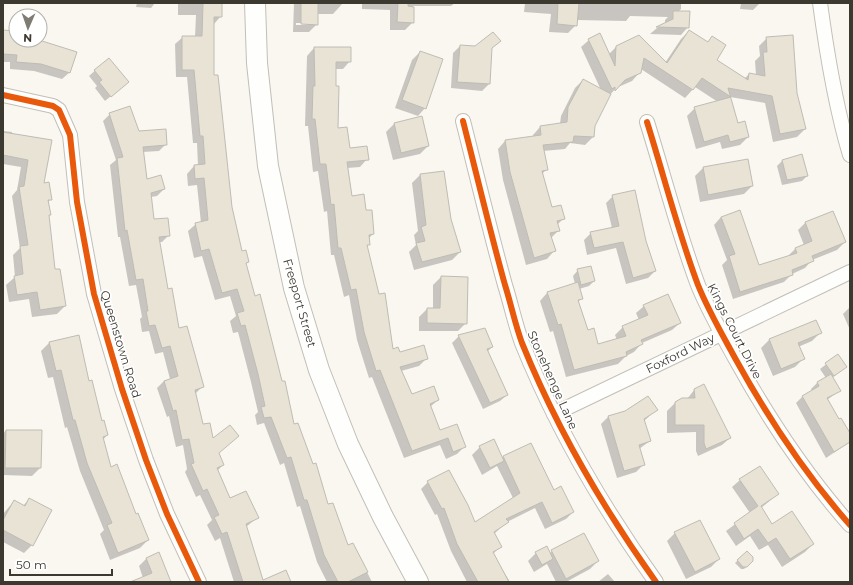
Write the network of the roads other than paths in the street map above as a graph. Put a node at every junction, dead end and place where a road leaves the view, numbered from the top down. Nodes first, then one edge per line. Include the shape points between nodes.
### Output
1 (255, 3) edge
2 (820, 3) edge
3 (3, 95) edge
4 (463, 121) dead end
5 (647, 122) dead end
6 (850, 155) edge
7 (850, 272) edge
8 (722, 334) junction
9 (554, 414) junction
10 (850, 526) edge
11 (199, 582) edge
12 (418, 582) edge
13 (656, 582) edge

1 - 12 main road, Freeport Street via 256,63 268,166 294,288 319,370 348,444
2 - 6 street via 827,59
3 - 11 street, Queenstown Road via 53,106 60,110 70,135 77,202 94,294 146,460 167,514
4 - 9 street, Stonehenge Lane via 498,260 522,342
5 - 8 street, Kings Court Drive via 699,286
7 - 8 street, Foxford Way
8 - 9 street, Foxford Way
8 - 10 street, Kings Court Drive via 755,395 790,450
9 - 13 street, Stonehenge Lane via 597,492 630,546

